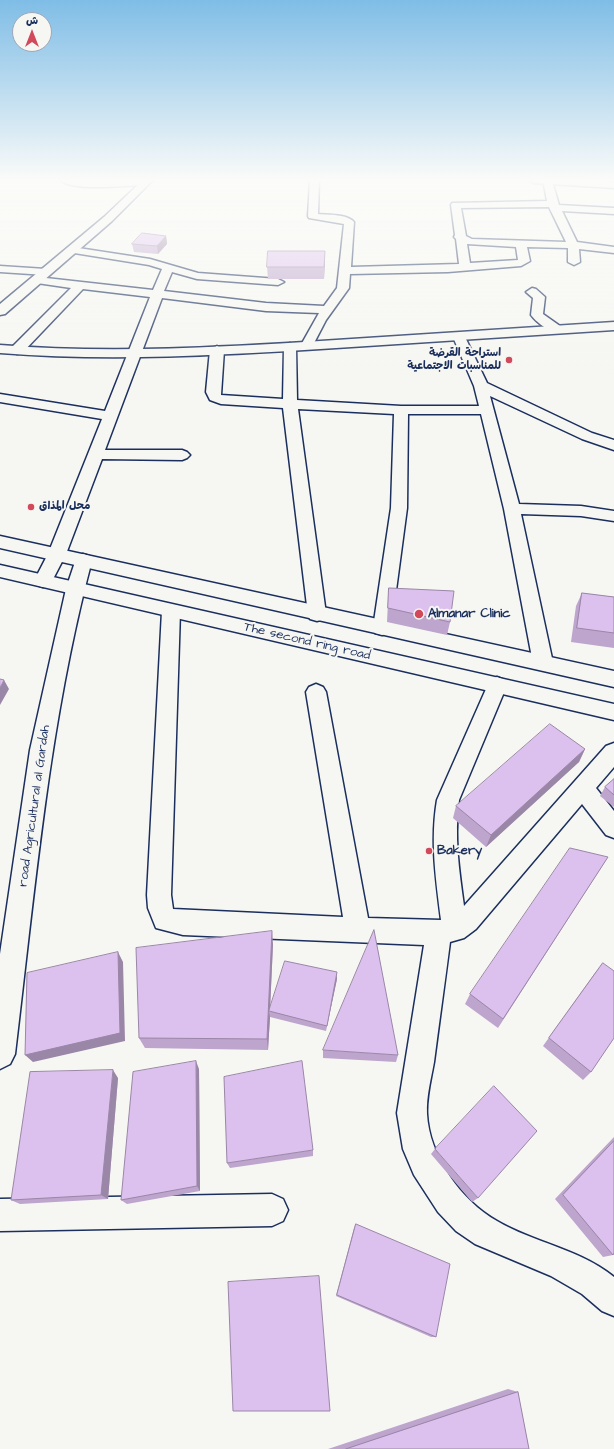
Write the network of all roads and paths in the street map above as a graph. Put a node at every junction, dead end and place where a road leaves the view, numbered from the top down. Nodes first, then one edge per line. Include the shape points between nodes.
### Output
1 (75, 248) edge
2 (346, 248) edge
3 (461, 248) edge
4 (522, 248) edge
5 (573, 248) edge
6 (594, 248) edge
7 (72, 250) junction
8 (614, 250) edge
9 (574, 262) dead end
10 (168, 267) junction
11 (465, 268) junction
12 (0, 269) edge
13 (344, 271) junction
14 (41, 276) junction
15 (278, 282) edge
16 (80, 286) junction
17 (532, 292) dead end
18 (158, 295) junction
19 (327, 310) junction
20 (0, 311) edge
21 (614, 326) edge
22 (556, 330) junction
23 (459, 337) junction
24 (307, 345) junction
25 (290, 347) junction
26 (0, 349) edge
27 (17, 350) junction
28 (216, 350) junction
29 (134, 354) junction
30 (481, 386) junction
31 (0, 398) edge
32 (290, 403) junction
33 (401, 410) junction
34 (488, 410) junction
35 (110, 416) junction
36 (614, 445) edge
37 (95, 454) junction
38 (182, 455) dead end
39 (512, 509) junction
40 (614, 516) edge
41 (0, 542) edge
42 (57, 554) junction
43 (83, 560) junction
44 (0, 571) edge
45 (43, 581) junction
46 (74, 589) junction
47 (171, 611) junction
48 (317, 614) junction
49 (382, 628) junction
50 (543, 663) junction
51 (614, 679) edge
52 (497, 685) junction
53 (316, 692) dead end
54 (614, 712) edge
55 (614, 752) edge
56 (583, 788) junction
57 (614, 828) edge
58 (358, 930) junction
59 (447, 931) junction
60 (3, 1015) edge
61 (0, 1054) edge
62 (272, 1210) dead end
63 (0, 1215) edge
64 (614, 1299) edge

1 - 7 main road
2 - 13 street
3 - 11 street
4 - 11 street via 524,261 521,263
5 - 9 street
6 - 8 street
7 - 10 street via 142,260
7 - 14 main road
10 - 15 street via 198,276
10 - 18 street
11 - 13 street
12 - 14 street
13 - 19 street via 343,288
14 - 16 street
14 - 20 main road
16 - 18 street
16 - 27 street
17 - 22 street via 539,297 536,315
18 - 19 street via 266,307
18 - 29 street
19 - 24 street
21 - 22 main road
22 - 23 main road
23 - 24 main road
23 - 30 street
24 - 25 main road
25 - 28 main road
25 - 32 street
26 - 27 main road
27 - 29 main road
28 - 29 main road
28 - 32 street via 213,392 215,397 230,402
29 - 35 street
30 - 34 street
30 - 36 street via 587,436
31 - 35 street
32 - 33 street
32 - 48 street
33 - 34 street
33 - 49 street via 398,508
34 - 39 street
35 - 37 street
37 - 38 street
37 - 42 street
39 - 40 street via 581,511
39 - 50 street
41 - 42 main road
42 - 43 main road
42 - 45 street
43 - 46 main road, road Agricultural al Gardah
43 - 48 main road
44 - 45 main road, The second ring road
45 - 46 main road, The second ring road
46 - 47 main road, The second ring road
46 - 60 main road, road Agricultural al Gardah via 41,750
47 - 52 main road, The second ring road
47 - 58 street via 159,895 160,908 165,920 184,923
48 - 49 main road
49 - 50 main road
50 - 51 main road
52 - 54 main road, The second ring road
52 - 59 street via 448,800 444,819
53 - 58 street
55 - 56 street
56 - 57 street
56 - 59 street via 467,921
58 - 59 street
59 - 64 street via 412,1113 418,1149 449,1201 467,1220 486,1233 562,1264 594,1282
60 - 61 main road, road Agricultural al Gardah
62 - 63 street

